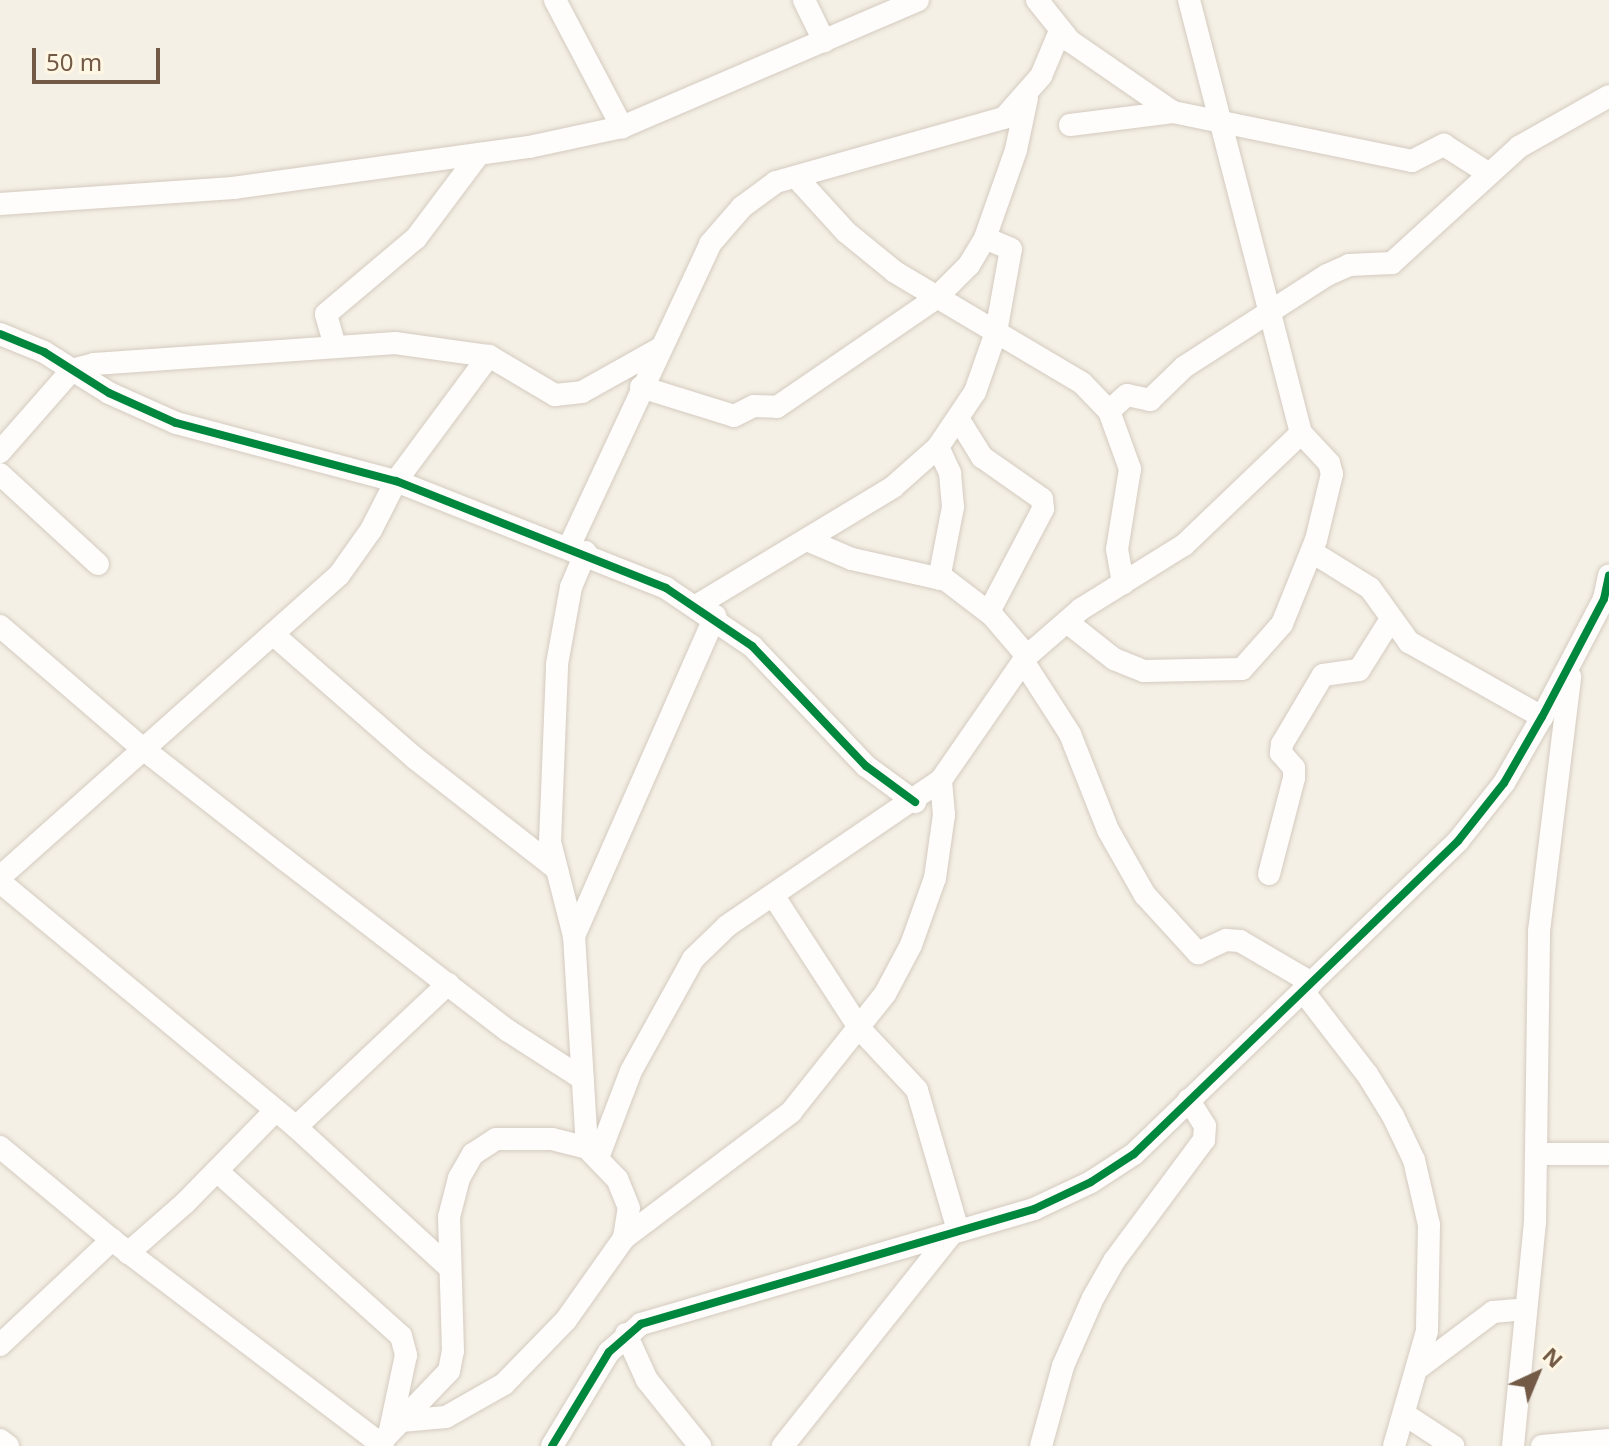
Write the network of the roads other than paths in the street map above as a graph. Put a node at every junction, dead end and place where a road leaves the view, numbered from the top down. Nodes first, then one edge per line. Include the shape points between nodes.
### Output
1 (555, 0) edge
2 (804, 0) edge
3 (918, 0) edge
4 (1037, 0) edge
5 (1189, 0) edge
6 (1060, 31) junction
7 (824, 41) junction
8 (1609, 96) edge
9 (1027, 98) junction
10 (1173, 112) junction
11 (1221, 123) junction
12 (1070, 125) dead end
13 (622, 127) junction
14 (479, 154) junction
15 (1488, 173) junction
16 (796, 177) junction
17 (0, 204) edge
18 (985, 238) junction
19 (936, 298) junction
20 (1270, 314) junction
21 (996, 332) junction
22 (0, 334) edge
23 (335, 346) junction
24 (659, 349) junction
25 (489, 356) junction
26 (72, 370) junction
27 (641, 387) junction
28 (1109, 411) junction
29 (959, 420) junction
30 (1301, 433) junction
31 (938, 447) junction
32 (0, 452) edge
33 (0, 474) edge
34 (396, 481) junction
35 (807, 540) junction
36 (578, 550) junction
37 (1312, 552) junction
38 (98, 564) dead end
39 (1609, 576) edge
40 (939, 579) junction
41 (1123, 583) junction
42 (1606, 599) edge
43 (705, 611) junction
44 (989, 612) junction
45 (1391, 619) junction
46 (1067, 622) junction
47 (0, 626) edge
48 (275, 636) junction
49 (1025, 658) junction
50 (1572, 664) junction
51 (1542, 717) junction
52 (142, 748) junction
53 (941, 780) junction
54 (915, 802) junction
55 (554, 867) junction
56 (1269, 874) dead end
57 (0, 880) edge
58 (773, 895) junction
59 (574, 936) junction
60 (448, 984) junction
61 (1307, 987) junction
62 (860, 1029) junction
63 (583, 1079) junction
64 (1189, 1100) junction
65 (275, 1111) junction
66 (296, 1127) junction
67 (0, 1147) edge
68 (593, 1152) junction
69 (1536, 1154) junction
70 (1609, 1154) edge
71 (217, 1171) junction
72 (957, 1227) junction
73 (624, 1238) junction
74 (120, 1246) junction
75 (449, 1267) junction
76 (1526, 1309) junction
77 (626, 1334) junction
78 (0, 1345) edge
79 (1417, 1369) junction
80 (1404, 1414) junction
81 (388, 1435) edge
82 (0, 1440) edge
83 (1609, 1440) edge
84 (8, 1446) edge
85 (552, 1446) edge
86 (700, 1446) edge
87 (783, 1446) edge
88 (1041, 1446) edge
89 (1394, 1446) edge
90 (1453, 1446) edge
91 (1513, 1446) edge
92 (1542, 1446) edge

1 - 13 street
2 - 7 street
3 - 7 street
4 - 6 street
5 - 11 street
6 - 9 street
6 - 10 street via 1090,58
7 - 13 street
8 - 15 street via 1519,147
9 - 16 street via 1004,118 970,132
9 - 18 street via 1016,150
10 - 11 street
10 - 12 street
11 - 15 street via 1412,161 1444,145
11 - 20 street
13 - 14 street
14 - 17 street via 233,188
14 - 23 street via 409,246 326,314
15 - 20 street via 1392,263 1349,265
16 - 19 street via 846,232
16 - 24 street via 776,182 742,207 710,244
18 - 19 street via 969,265
18 - 21 street via 1011,249
19 - 21 street
19 - 27 street via 777,407 754,406 734,416
20 - 28 street via 1184,367 1150,400 1127,395
20 - 30 street
21 - 28 street via 1082,383
21 - 29 street
22 - 26 street
23 - 25 street via 395,343
23 - 26 street via 141,358
24 - 25 street via 582,392 555,395
24 - 27 street
25 - 34 street
26 - 32 street
26 - 34 street via 176,423
27 - 36 street
28 - 41 street via 1130,469 1117,549
29 - 31 street
29 - 44 street via 982,457 1042,499 1043,509
30 - 37 street via 1332,469
30 - 41 street via 1184,545
31 - 35 street via 916,472
31 - 40 street via 950,473 953,507
33 - 38 street
34 - 36 street
34 - 48 street via 371,530 339,575
35 - 40 street via 852,559
35 - 43 street
36 - 43 street
36 - 55 street via 557,664 549,814
37 - 45 street via 1370,588
37 - 46 street via 1282,624 1242,669 1144,671 1114,659
39 - 42 street
40 - 44 street
41 - 46 street
42 - 50 street
43 - 54 street via 752,646 866,766
43 - 59 street
44 - 49 street
45 - 51 street via 1409,642
45 - 56 street via 1359,670 1323,675 1282,744 1294,778
46 - 49 street
47 - 52 street
48 - 52 street
48 - 55 street via 416,759
49 - 53 street
49 - 61 street via 1070,734 1108,830 1145,895 1198,953 1226,940 1240,941
50 - 51 street
50 - 69 street via 1539,931
51 - 61 street via 1504,783 1458,841
52 - 57 street
52 - 60 street
53 - 54 street
53 - 62 street via 942,846 925,911 885,994
54 - 58 street
55 - 59 street
57 - 65 street
58 - 62 street
58 - 68 street via 727,926 693,959
59 - 63 street
60 - 63 street
60 - 66 street
61 - 64 street
61 - 79 street via 1367,1074 1414,1160 1429,1225 1427,1331
62 - 72 street via 917,1090
62 - 73 street via 791,1112
63 - 68 street
64 - 72 street via 1134,1154 1091,1182 1034,1209
64 - 88 street via 1205,1126 1204,1140 1114,1261 1093,1298 1063,1366
65 - 66 street
65 - 71 street
66 - 75 street
67 - 74 street
68 - 73 street via 629,1208
68 - 75 street via 552,1139 496,1139 473,1154 459,1178 449,1217
69 - 70 street
69 - 76 street
71 - 74 street
71 - 81 street via 401,1336 406,1355
72 - 77 street via 641,1324
72 - 87 street
73 - 81 street via 566,1320 504,1384 446,1417
74 - 78 street
74 - 81 street
75 - 81 street via 449,1371
76 - 79 street via 1493,1312
76 - 91 street
77 - 85 street via 609,1352
77 - 86 street via 647,1380
79 - 80 street
80 - 89 street
80 - 90 street
82 - 84 street
83 - 92 street

